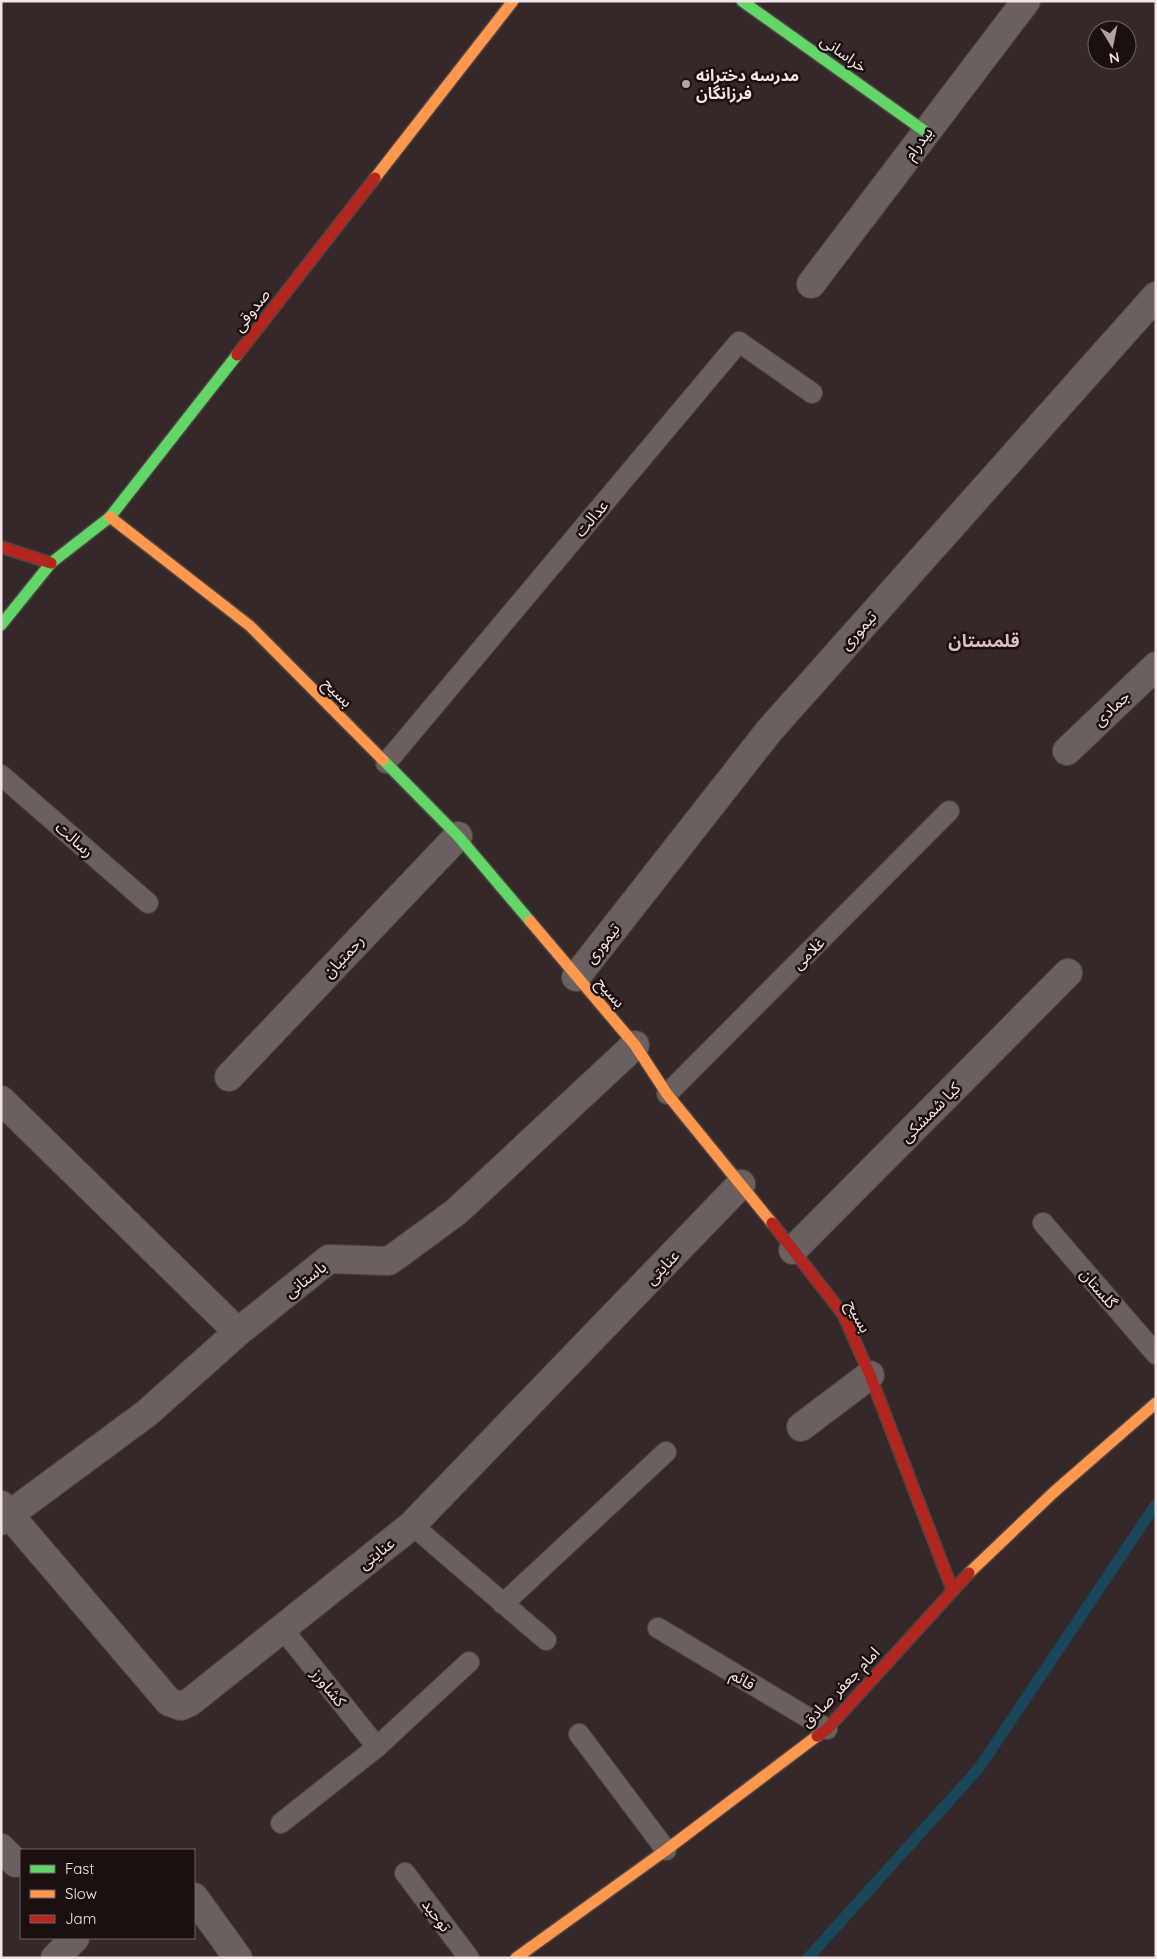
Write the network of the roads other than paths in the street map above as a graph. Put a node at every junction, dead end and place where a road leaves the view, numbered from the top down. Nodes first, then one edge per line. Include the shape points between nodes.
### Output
1 (513, 1) edge
2 (742, 1) edge
3 (1026, 1) edge
4 (926, 132) junction
5 (810, 284) dead end
6 (1156, 296) edge
7 (812, 393) dead end
8 (110, 517) junction
9 (1, 547) edge
10 (51, 563) junction
11 (1, 625) edge
12 (1156, 666) edge
13 (1067, 751) dead end
14 (386, 763) junction
15 (1, 775) edge
16 (949, 811) dead end
17 (458, 836) junction
18 (148, 903) dead end
19 (1068, 973) dead end
20 (576, 976) junction
21 (635, 1044) junction
22 (229, 1077) dead end
23 (666, 1094) junction
24 (1, 1100) edge
25 (741, 1184) junction
26 (1043, 1223) dead end
27 (793, 1250) junction
28 (238, 1332) junction
29 (1156, 1354) edge
30 (870, 1375) junction
31 (1156, 1403) edge
32 (801, 1427) dead end
33 (666, 1452) dead end
34 (4, 1513) edge
35 (412, 1525) junction
36 (952, 1589) junction
37 (503, 1604) junction
38 (281, 1627) junction
39 (658, 1628) dead end
40 (546, 1640) dead end
41 (469, 1662) dead end
42 (827, 1729) junction
43 (579, 1734) dead end
44 (377, 1747) junction
45 (281, 1823) dead end
46 (666, 1850) junction
47 (405, 1873) dead end
48 (195, 1898) edge
49 (74, 1939) edge
50 (55, 1958) edge
51 (238, 1958) edge
52 (469, 1958) edge
53 (516, 1958) edge

1 - 8 street, صدوقی
2 - 4 street, خراسانی
3 - 4 street, بیدرام
4 - 5 street, بیدرام
6 - 20 street, تیموری via 769,731
7 - 14 lane, عدالت via 739,342
8 - 10 street, صدوقی
8 - 14 street, بسیح via 250,626
9 - 10 street
10 - 11 street, صدوقی
12 - 13 street, جمادی
14 - 17 street, بسیح
15 - 18 lane, رسالت
16 - 23 lane, غلامی
17 - 20 street, بسیح
17 - 22 street, رحمتیان
19 - 27 street, کیا شمشکی
20 - 21 street, بسیح
21 - 23 street, بسیح
21 - 28 street, باستانی via 456,1212 389,1261 328,1259
23 - 25 street, بسیح
24 - 28 street
25 - 27 street, بسیح
25 - 35 street, عنایتی
26 - 29 lane, گلستان
27 - 30 street, بسیح via 843,1314
28 - 34 street, باستانی via 147,1413
30 - 32 street
30 - 36 street, بسیح
31 - 36 street, امام جعفر صادق via 1054,1492
33 - 37 lane
34 - 38 street, عنایتی via 169,1702 181,1706 190,1702
35 - 37 lane
35 - 38 street, عنایتی
36 - 42 street, امام جعفر صادق
37 - 40 lane
38 - 44 lane, کشاورز
39 - 42 lane, قائم
41 - 44 lane
42 - 46 street, امام جعفر صادق
43 - 46 lane
44 - 45 lane
46 - 53 street, امام جعفر صادق
47 - 52 lane, توحید
48 - 51 street
49 - 50 street

